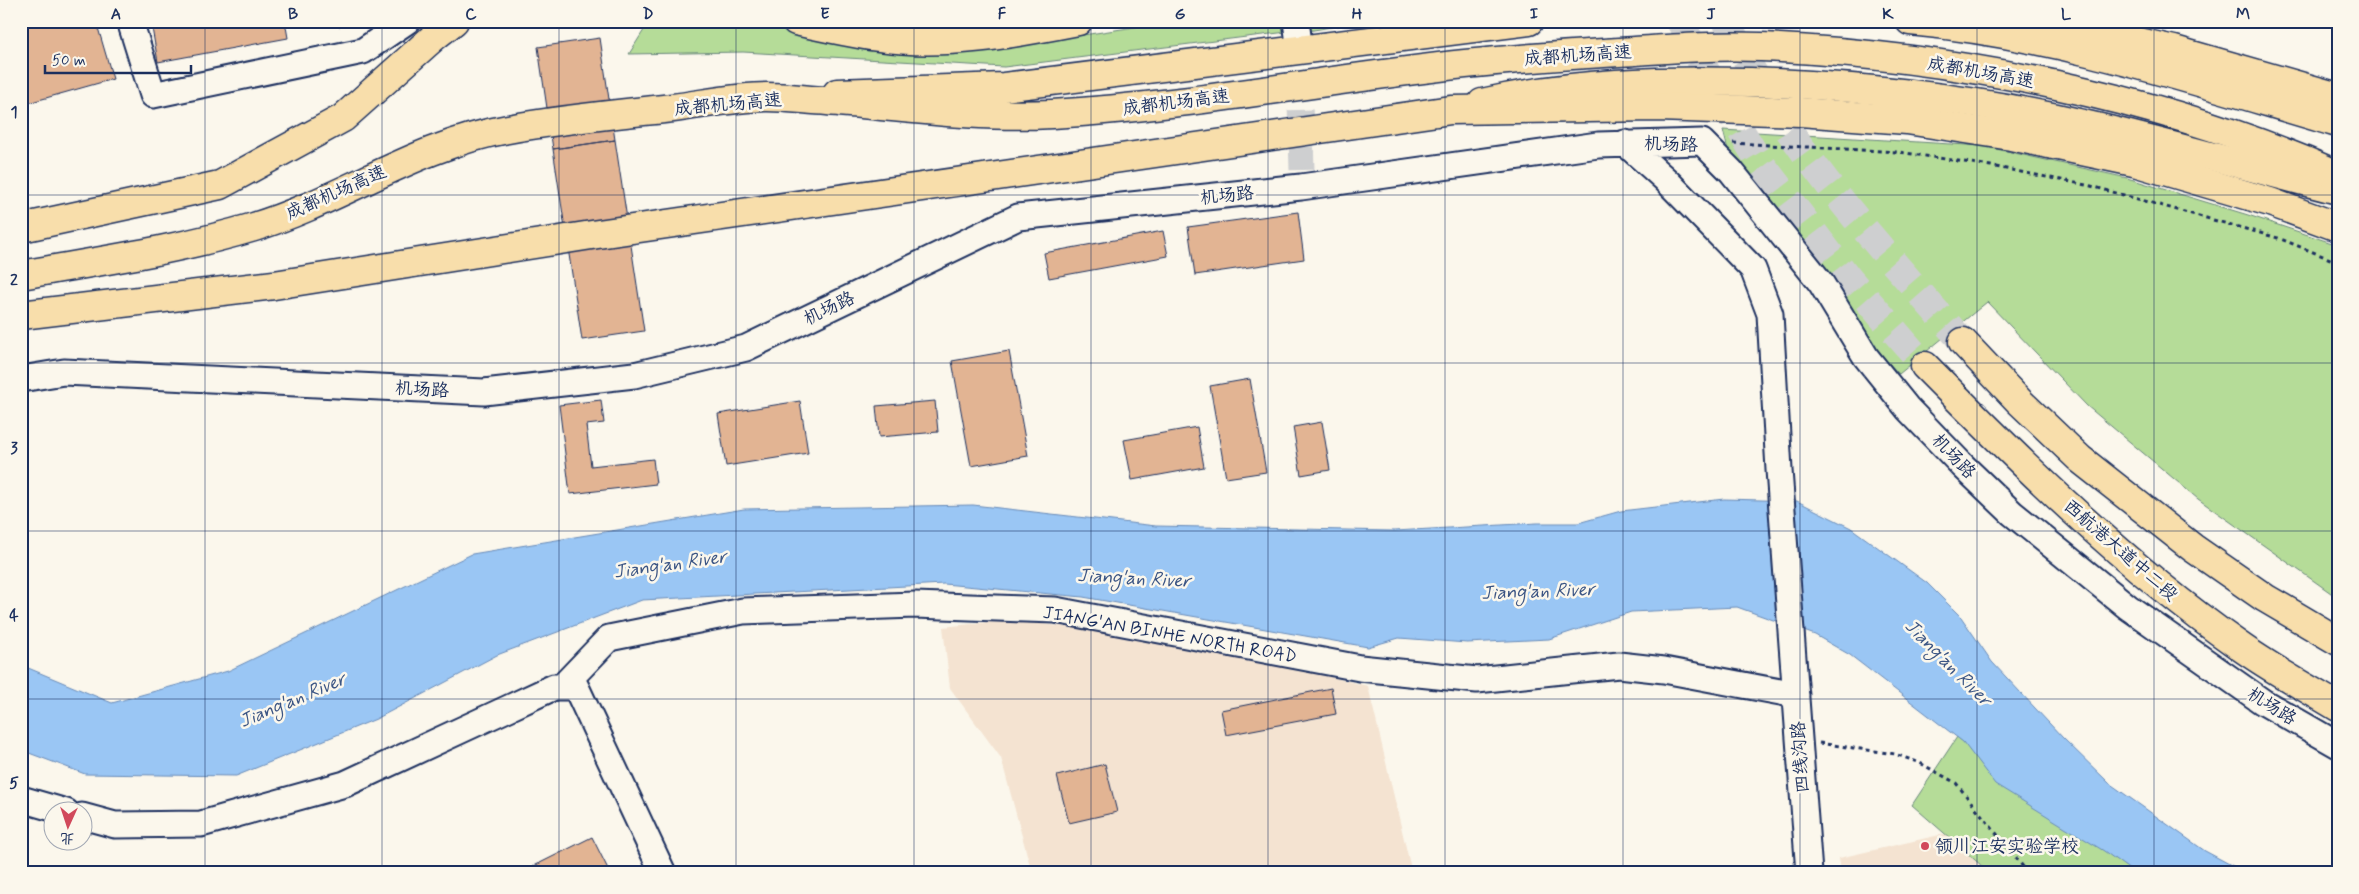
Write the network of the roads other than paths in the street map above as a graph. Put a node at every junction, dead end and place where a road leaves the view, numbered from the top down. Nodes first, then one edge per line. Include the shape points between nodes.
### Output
1 (130, 21) edge
2 (407, 21) edge
3 (454, 21) edge
4 (796, 21) edge
5 (1078, 21) edge
6 (1529, 21) edge
7 (1910, 21) edge
8 (2046, 21) edge
9 (766, 97) junction
10 (2338, 97) edge
11 (1451, 110) junction
12 (2338, 123) edge
13 (1624, 143) junction
14 (2338, 175) edge
15 (2338, 190) edge
16 (2338, 227) edge
17 (21, 228) edge
18 (21, 275) edge
19 (21, 315) edge
20 (1963, 342) tunnel mouth
21 (1925, 366) tunnel mouth
22 (21, 379) edge
23 (2338, 641) edge
24 (1792, 642) joint
25 (562, 687) junction
26 (1796, 695) junction
27 (2338, 707) edge
28 (2338, 745) edge
29 (21, 799) edge
30 (42, 805) edge
31 (92, 819) edge
32 (663, 873) edge
33 (1809, 873) edge

1 - 2 street via 153,94 363,51
3 - 17 main road via 343,118 220,185
4 - 5 main road via 879,37 953,40 1005,36
6 - 9 main road via 1004,87
7 - 12 main road via 1969,28 2108,55
8 - 10 main road via 2157,45
9 - 14 main road, 成都机场高速 via 1003,115 1050,114 1131,108 1473,64 1662,49 1759,47 1912,61 2076,89 2249,138
9 - 18 main road, 成都机场高速 via 503,130 441,145 256,226 166,248
11 - 15 main road via 1542,91 1600,84 1662,81 1836,86 2000,106 2089,125
11 - 16 main road via 1658,107 1844,114 1916,121 2011,136 2134,162 2270,202
11 - 19 main road via 598,234 274,285
13 - 22 street, 机场路 via 1302,179 1018,217 746,348 634,375 484,392 64,372
13 - 24 street, 机场路 via 1666,180 1753,269 1770,314
13 - 28 street, 机场路 via 1702,142 1731,171 1821,283 1866,358 1908,409 2012,513 2128,607 2263,702
20 - 23 main road via 2080,459 2193,548 2265,598
21 - 27 main road, 西航港大道中二段 via 2012,453 2157,583 2238,646
24 - 26 street, 四线沟路
25 - 26 street, JIANG'AN BINHE NORTH ROAD via 609,638 743,611 915,604 1055,610 1360,668 1477,680 1619,665 1664,670
25 - 31 street via 554,687 345,784 201,824 115,825
25 - 32 street via 576,687
26 - 33 street, 四线沟路
29 - 30 street

